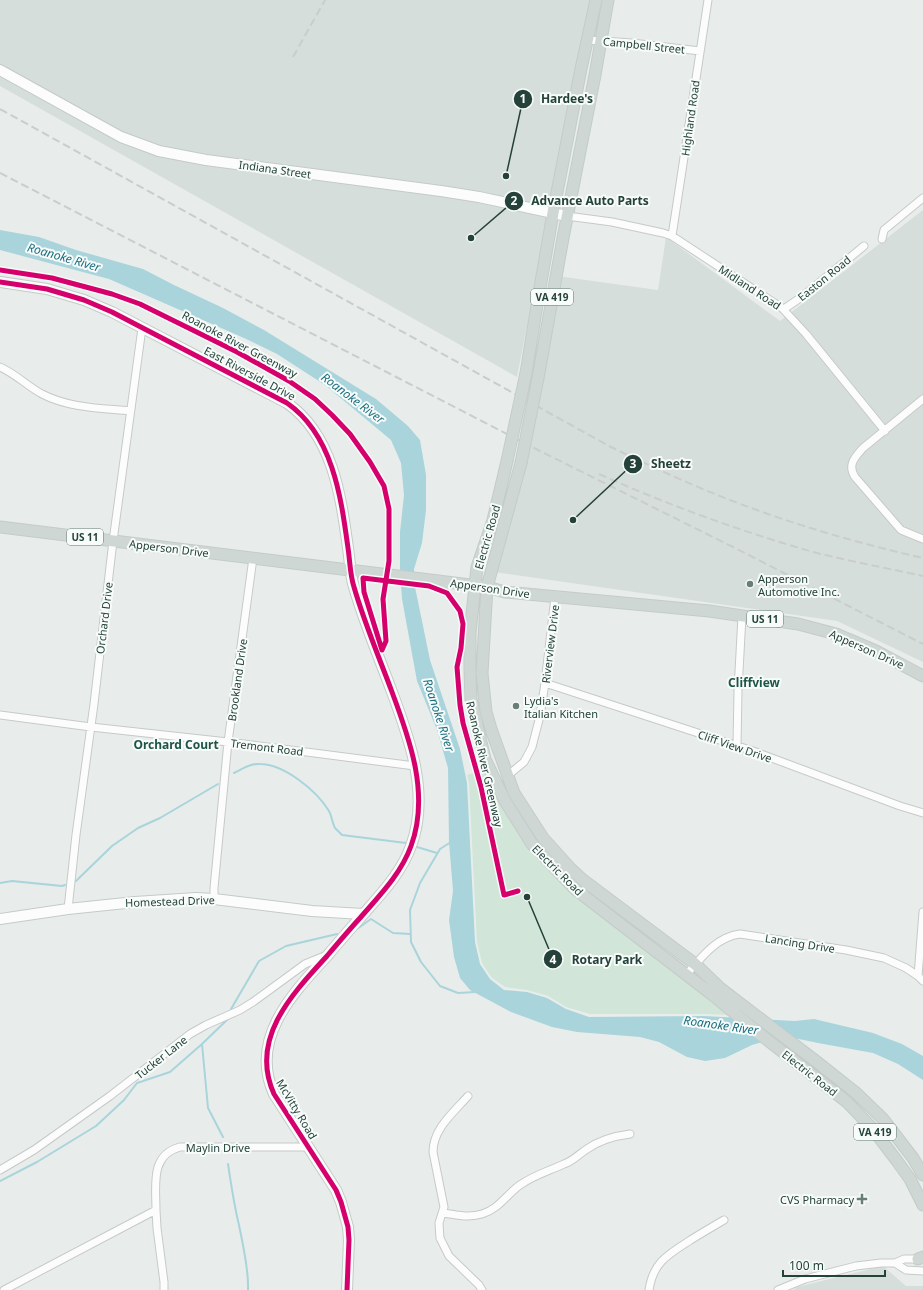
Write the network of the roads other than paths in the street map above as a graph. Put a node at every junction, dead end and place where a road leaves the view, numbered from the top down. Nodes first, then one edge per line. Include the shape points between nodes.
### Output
1 (596, 0) edge
2 (608, 0) edge
3 (708, 0) edge
4 (587, 40) junction
5 (601, 41) junction
6 (700, 51) junction
7 (0, 70) edge
8 (923, 198) edge
9 (553, 213) junction
10 (567, 216) junction
11 (672, 236) junction
12 (882, 239) dead end
13 (864, 246) dead end
14 (0, 282) edge
15 (784, 309) junction
16 (142, 328) junction
17 (0, 367) edge
18 (923, 399) edge
19 (130, 411) junction
20 (885, 431) junction
21 (0, 527) edge
22 (923, 539) edge
23 (114, 541) junction
24 (253, 558) junction
25 (351, 570) junction
26 (475, 585) junction
27 (487, 587) junction
28 (555, 597) junction
29 (742, 616) junction
30 (923, 676) edge
31 (545, 683) junction
32 (0, 715) edge
33 (91, 727) junction
34 (228, 742) junction
35 (737, 746) junction
36 (415, 766) junction
37 (508, 776) junction
38 (923, 812) edge
39 (214, 899) junction
40 (68, 909) junction
41 (923, 912) edge
42 (363, 914) junction
43 (0, 919) edge
44 (327, 955) junction
45 (696, 964) junction
46 (686, 975) junction
47 (920, 978) edge
48 (717, 992) junction
49 (468, 1096) dead end
50 (630, 1134) dead end
51 (308, 1147) junction
52 (0, 1170) edge
53 (923, 1175) edge
54 (923, 1205) edge
55 (156, 1210) junction
56 (443, 1213) junction
57 (724, 1220) dead end
58 (921, 1259) edge
59 (895, 1263) junction
60 (923, 1271) edge
61 (4, 1290) edge
62 (164, 1290) edge
63 (347, 1290) edge
64 (482, 1290) edge
65 (650, 1290) edge
66 (778, 1290) edge

1 - 4 main road, VA 419
2 - 5 main road, VA 419
3 - 6 street, Highland Road
4 - 5 street, Campbell Street
4 - 9 main road, VA 419
5 - 6 street, Campbell Street
5 - 10 main road, VA 419
6 - 11 street, Highland Road
7 - 9 street, Indiana Street via 121,136 160,151 206,160 441,191
8 - 12 street via 884,230
9 - 10 street, Indiana Street
9 - 26 main road, Electric Road / VA 419, bridge via 526,373 493,520 477,568
10 - 11 street, Midland Road via 612,222
10 - 27 main road, Electric Road / VA 419, bridge via 521,463
11 - 15 street, Midland Road
13 - 15 street, Easton Road
14 - 16 street, East Riverside Drive via 67,295 112,312
15 - 20 street, Midland Road
16 - 19 street, Orchard Drive
16 - 25 street, East Riverside Drive via 287,403 304,417 318,436 335,478 343,506
17 - 19 street via 41,393 66,403
18 - 20 street
19 - 23 street, Orchard Drive
20 - 22 street via 854,457 851,470 901,530
21 - 23 main road, Apperson Drive / US 11
23 - 24 main road, Apperson Drive / US 11
23 - 33 street, Orchard Drive
24 - 25 main road, Apperson Drive / US 11
24 - 34 street, Brookland Drive
25 - 26 main road, Apperson Drive / US 11
25 - 36 street, East Riverside Drive via 359,604 398,708
26 - 27 main road, Apperson Drive / US 11
26 - 46 main road, Electric Road / VA 419 via 470,633 472,699 485,759 505,801 532,844 570,884
27 - 28 main road, Apperson Drive / US 11 via 505,592
27 - 37 main road, Electric Road / VA 419 via 482,665 484,698 492,732
28 - 29 main road, Apperson Drive / US 11
28 - 31 street, Riverview Drive
29 - 30 main road, Apperson Drive / US 11 via 798,624 836,634 876,651
29 - 35 street
31 - 35 street, Cliff View Drive
31 - 37 street, Riverview Drive via 540,716 529,755
32 - 33 street, Tremont Road
33 - 34 street, Tremont Road
33 - 40 street, Orchard Drive
34 - 36 street, Tremont Road
34 - 39 street, Brookland Drive
35 - 38 street, Cliff View Drive via 900,806
36 - 42 street, East Riverside Drive via 419,792 415,836 394,877
37 - 45 main road, Electric Road / VA 419 via 524,811 543,838 571,869
39 - 40 street, Homestead Drive via 135,902
39 - 42 street, Homestead Drive via 312,911
40 - 43 street, Homestead Drive
41 - 47 street
42 - 44 street, McVitty Road
44 - 51 street, McVitty Road via 285,1005 266,1052 266,1073 270,1084
44 - 52 street, Tucker Lane via 305,964 246,1006 190,1034 110,1096 34,1150
45 - 46 street, Lancing Drive
45 - 47 street, Lancing Drive via 717,943 740,934 884,958 896,962
45 - 48 main road, Electric Road / VA 419
46 - 48 main road, Electric Road / VA 419
48 - 53 main road, Electric Road / VA 419 via 818,1062 855,1092 882,1119 914,1158
48 - 54 main road, Electric Road / VA 419 via 761,1035 847,1102 872,1128 910,1179
49 - 56 street via 440,1129 433,1145 443,1199
50 - 56 street via 612,1137 596,1144 569,1162 529,1179 490,1211 472,1216
51 - 55 street, Maylin Drive via 172,1149 162,1157 157,1168
51 - 63 street, McVitty Road via 336,1190 346,1214 349,1240
55 - 61 street
55 - 62 street, Maylin Drive
56 - 64 street via 439,1230 444,1247 454,1262
57 - 65 street via 665,1256 652,1276
58 - 59 street
59 - 60 street via 906,1270
59 - 66 street via 856,1266 805,1279

